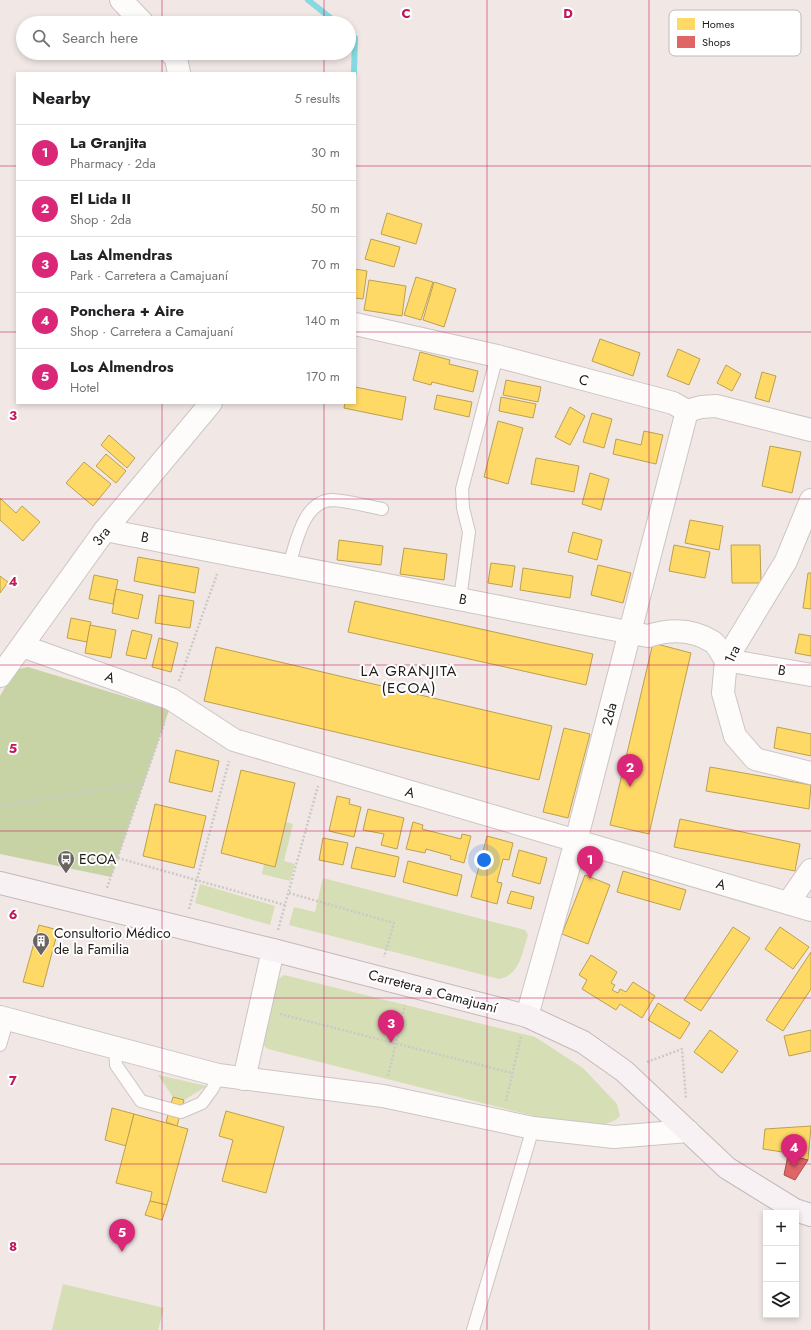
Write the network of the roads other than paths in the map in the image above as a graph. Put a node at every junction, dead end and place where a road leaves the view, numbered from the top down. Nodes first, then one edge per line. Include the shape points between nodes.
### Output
1 (121, 0) edge
2 (136, 16) edge
3 (176, 60) edge
4 (179, 72) edge
5 (356, 324) edge
6 (497, 356) junction
7 (210, 404) edge
8 (687, 411) junction
9 (811, 430) edge
10 (811, 500) edge
11 (382, 509) dead end
12 (105, 530) junction
13 (289, 565) junction
14 (460, 599) junction
15 (631, 632) junction
16 (22, 646) junction
17 (726, 660) junction
18 (811, 675) edge
19 (0, 676) edge
20 (811, 774) edge
21 (576, 841) junction
22 (811, 870) edge
23 (0, 883) edge
24 (788, 903) junction
25 (811, 910) edge
26 (273, 950) junction
27 (527, 1016) junction
28 (4, 1018) edge
29 (0, 1045) edge
30 (115, 1048) junction
31 (218, 1075) junction
32 (244, 1079) junction
33 (533, 1128) junction
34 (688, 1131) junction
35 (811, 1215) edge
36 (473, 1330) edge

1 - 2 street
3 - 4 street
5 - 6 street, C
6 - 8 street, C via 673,403
6 - 14 lane via 462,489 463,508 469,532
7 - 12 street, 3ra
8 - 9 street via 716,406
8 - 15 street, 2da
10 - 17 street, 1ra via 786,561
11 - 13 lane via 332,500 316,505 305,518
12 - 13 street, B
12 - 16 street, 3ra
13 - 14 street, B
14 - 15 street, B
15 - 17 street, B via 648,636 665,631 693,632 714,643
15 - 21 street, 2da
16 - 19 street, 3ra
16 - 21 street, A via 172,700 234,740
17 - 18 street, B
17 - 20 street, 1ra via 723,693 735,736 755,759
21 - 24 street, A
21 - 27 street, 2da
22 - 24 street
23 - 26 main road, Carretera a Camajuaní
24 - 25 street, A
26 - 27 main road, Carretera a Camajuaní
26 - 32 street
27 - 34 main road, Carretera a Camajuaní via 583,1042 624,1071
28 - 29 lane
28 - 30 street
30 - 31 street
30 - 31 lane via 116,1065 141,1101 169,1109 181,1112 202,1102 213,1088
31 - 32 street
32 - 33 street via 383,1096
33 - 34 street via 614,1138
33 - 36 lane
34 - 35 main road, Carretera a Camajuaní via 727,1168 795,1210

